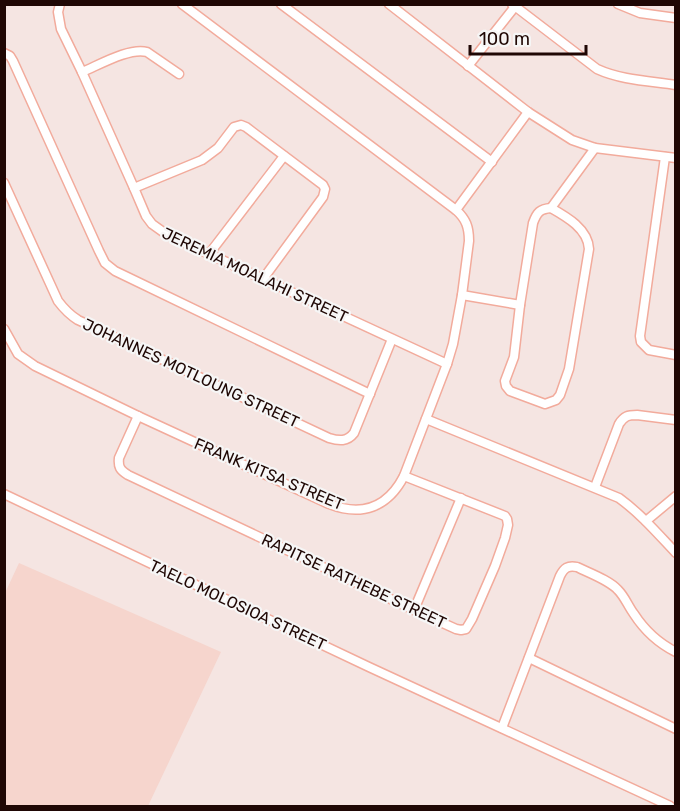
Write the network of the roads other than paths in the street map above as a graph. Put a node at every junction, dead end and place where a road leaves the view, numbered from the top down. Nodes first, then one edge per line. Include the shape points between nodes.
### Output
1 (60, 4) edge
2 (182, 4) edge
3 (280, 4) edge
4 (389, 4) edge
5 (618, 4) edge
6 (515, 5) edge
7 (675, 18) edge
8 (4, 53) edge
9 (468, 66) junction
10 (82, 72) junction
11 (179, 74) dead end
12 (675, 85) edge
13 (528, 112) junction
14 (595, 148) junction
15 (284, 156) junction
16 (665, 157) junction
17 (675, 158) edge
18 (492, 162) junction
19 (4, 183) edge
20 (134, 189) junction
21 (551, 207) junction
22 (456, 210) junction
23 (209, 254) junction
24 (262, 279) junction
25 (462, 295) junction
26 (520, 305) junction
27 (4, 329) edge
28 (392, 339) junction
29 (675, 355) edge
30 (447, 364) junction
31 (369, 394) junction
32 (138, 416) junction
33 (426, 419) junction
34 (675, 420) edge
35 (404, 476) junction
36 (594, 487) junction
37 (4, 494) edge
38 (675, 496) edge
39 (461, 498) junction
40 (646, 521) junction
41 (675, 553) edge
42 (414, 610) junction
43 (675, 652) edge
44 (529, 658) junction
45 (502, 728) junction
46 (675, 729) edge
47 (670, 807) edge

1 - 10 street, JEREMIA MOALAHI STREET via 62,29
2 - 22 street
3 - 18 street
4 - 9 street
5 - 7 street via 640,13
6 - 9 street
6 - 12 street via 597,69 625,78
8 - 31 street via 13,61 105,263 115,272
9 - 13 street
10 - 11 street via 130,52 142,51
10 - 20 street, JEREMIA MOALAHI STREET
13 - 14 street via 572,140
13 - 18 street
14 - 16 street
14 - 21 street
15 - 20 street via 246,127 237,126 202,160
15 - 23 street
15 - 24 street via 325,189
16 - 17 street
16 - 29 street via 640,336 649,350
18 - 22 street
19 - 31 street, JOHANNES MOTLOUNG STREET via 58,301 78,320 338,441 354,433
20 - 23 street, JEREMIA MOALAHI STREET via 146,216 158,230
21 - 26 street via 541,209 533,223
21 - 26 street via 584,233 589,249 569,369 560,395 550,403 510,391 506,386
22 - 25 street, FRANK KITSA STREET via 465,218 469,232
23 - 24 street, JEREMIA MOALAHI STREET
24 - 28 street, JEREMIA MOALAHI STREET
25 - 26 street
25 - 30 street, FRANK KITSA STREET
27 - 32 street, FRANK KITSA STREET via 18,354 35,366
28 - 30 street, JEREMIA MOALAHI STREET
28 - 31 street, JOHANNES MOTLOUNG STREET
30 - 33 street, FRANK KITSA STREET
32 - 35 street, FRANK KITSA STREET via 336,507 353,510 379,504 399,487
32 - 42 street, RAPITSE RATHEBE STREET via 119,458 120,470
33 - 35 street, FRANK KITSA STREET
33 - 36 street
34 - 36 street via 637,415 622,418
35 - 39 street, RAPITSE RATHEBE STREET
36 - 40 street via 619,498
37 - 45 street, TAELO MOLOSIOA STREET
38 - 40 street
39 - 42 street
39 - 42 street, RAPITSE RATHEBE STREET via 507,519 495,566 466,629 456,629
40 - 41 street
43 - 44 street via 642,626 614,586 571,566 560,576
44 - 45 street
44 - 46 street
45 - 47 street, TAELO MOLOSIOA STREET

